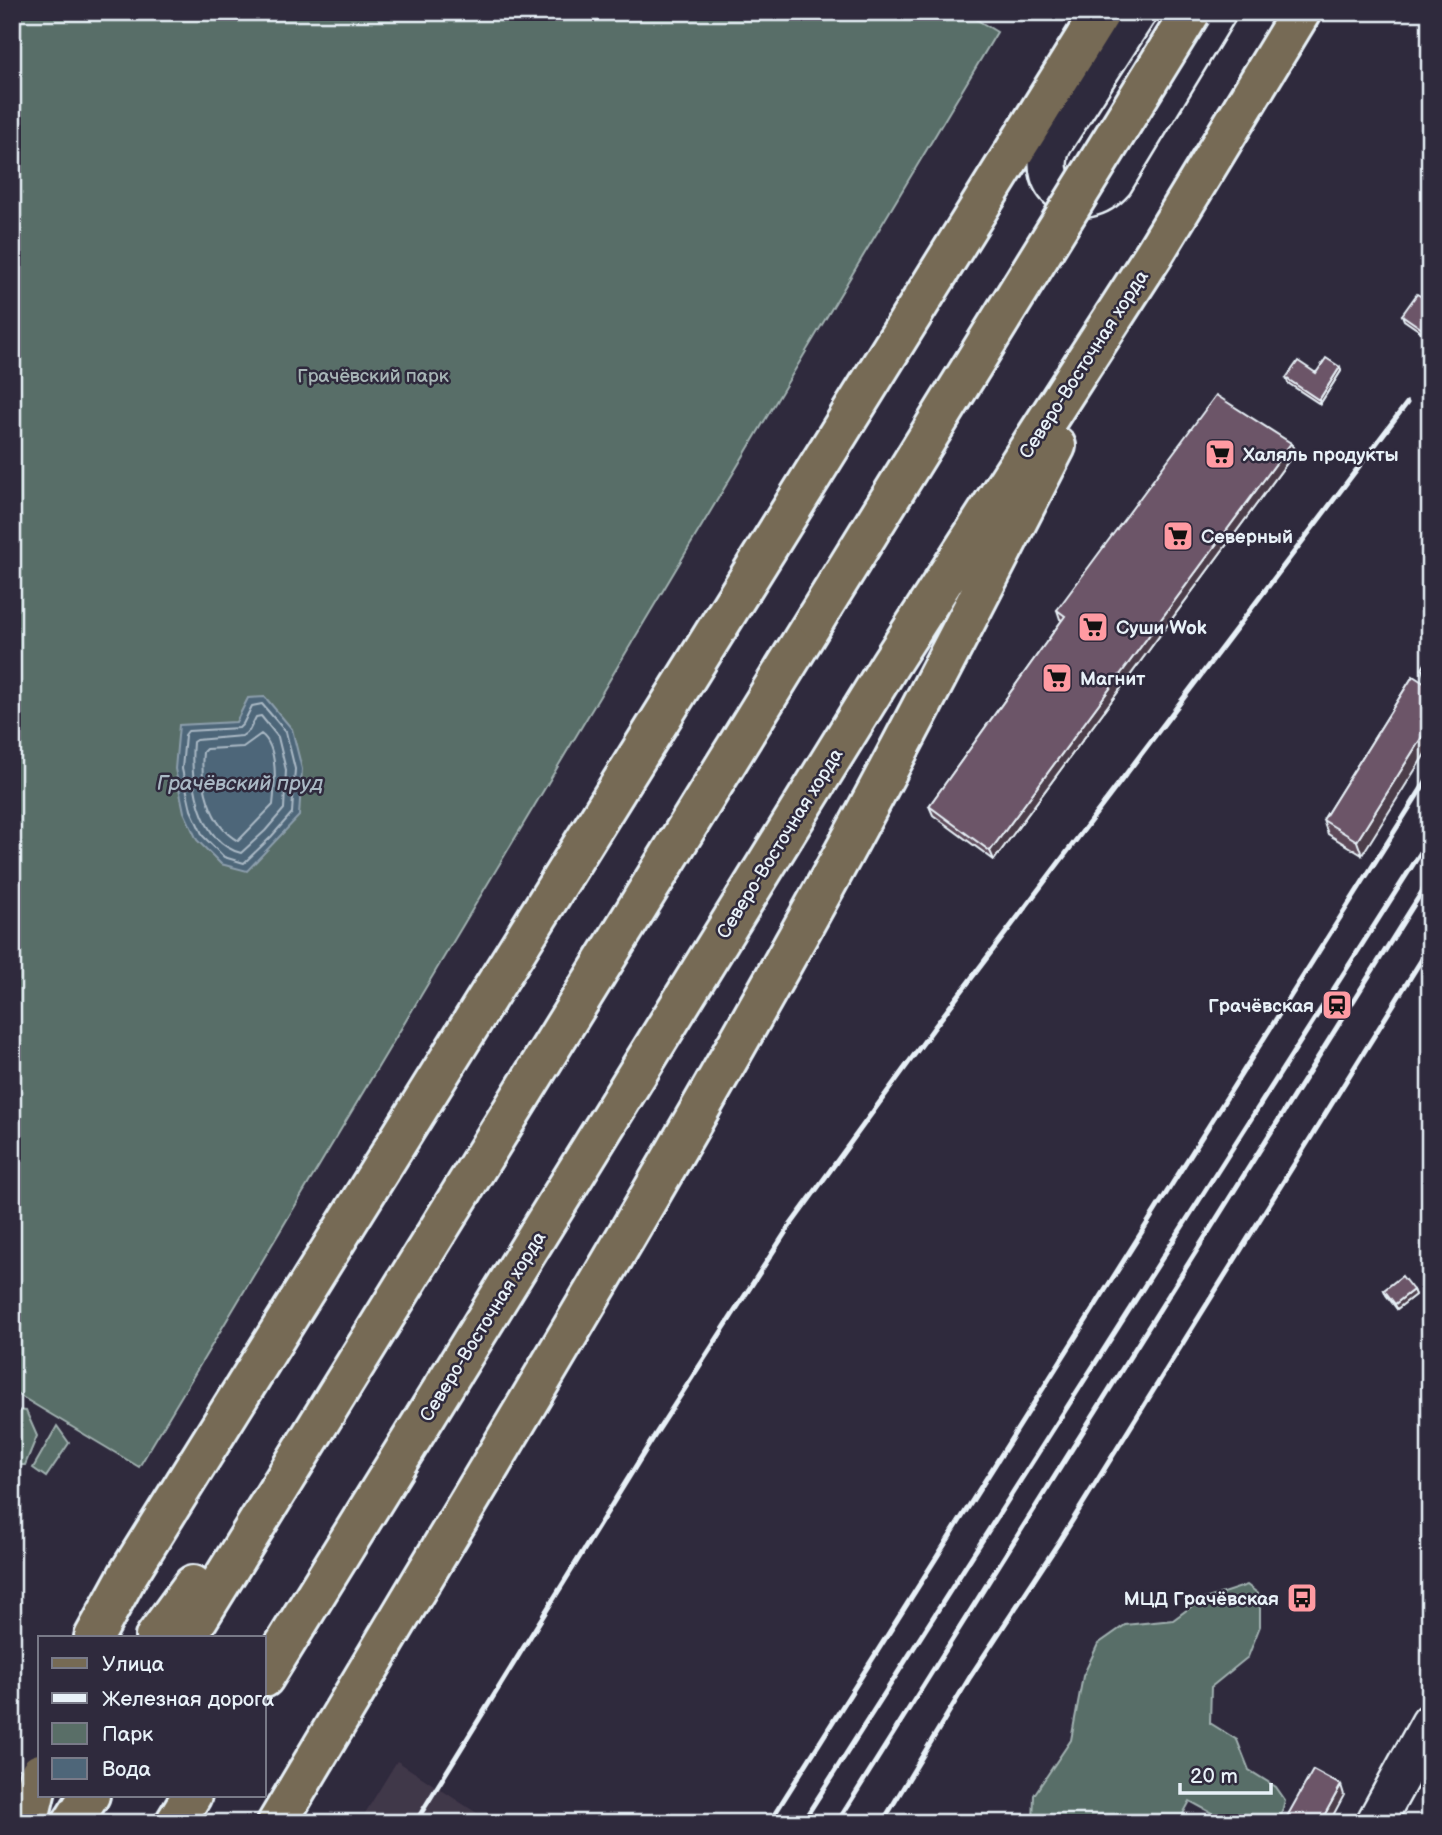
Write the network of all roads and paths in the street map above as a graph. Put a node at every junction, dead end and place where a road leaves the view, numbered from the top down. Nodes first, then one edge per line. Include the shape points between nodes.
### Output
1 (1101, 12) edge
2 (1138, 12) edge
3 (1191, 12) edge
4 (1217, 12) edge
5 (1301, 12) edge
6 (1154, 254) junction
7 (370, 1340) junction
8 (95, 1636) edge
9 (156, 1636) edge
10 (188, 1636) edge
11 (266, 1675) edge
12 (1430, 1723) edge
13 (38, 1781) edge
14 (42, 1797) edge
15 (89, 1797) edge
16 (191, 1797) edge
17 (19, 1823) edge
18 (28, 1823) edge
19 (72, 1823) edge
20 (175, 1823) edge
21 (277, 1823) edge
22 (1375, 1823) edge

1 - 8 main road via 129,1573
2 - 4 street via 1047,157 1052,181 1070,197 1095,198 1114,183
3 - 7 main road, bridge
5 - 6 main road, Северо-Восточная хорда
6 - 11 main road, Северо-Восточная хорда via 890,664
6 - 21 main road via 933,687 788,953
7 - 9 main road
7 - 10 main road
12 - 22 street
13 - 18 main road, bridge
14 - 17 main road
15 - 19 main road
16 - 20 main road

